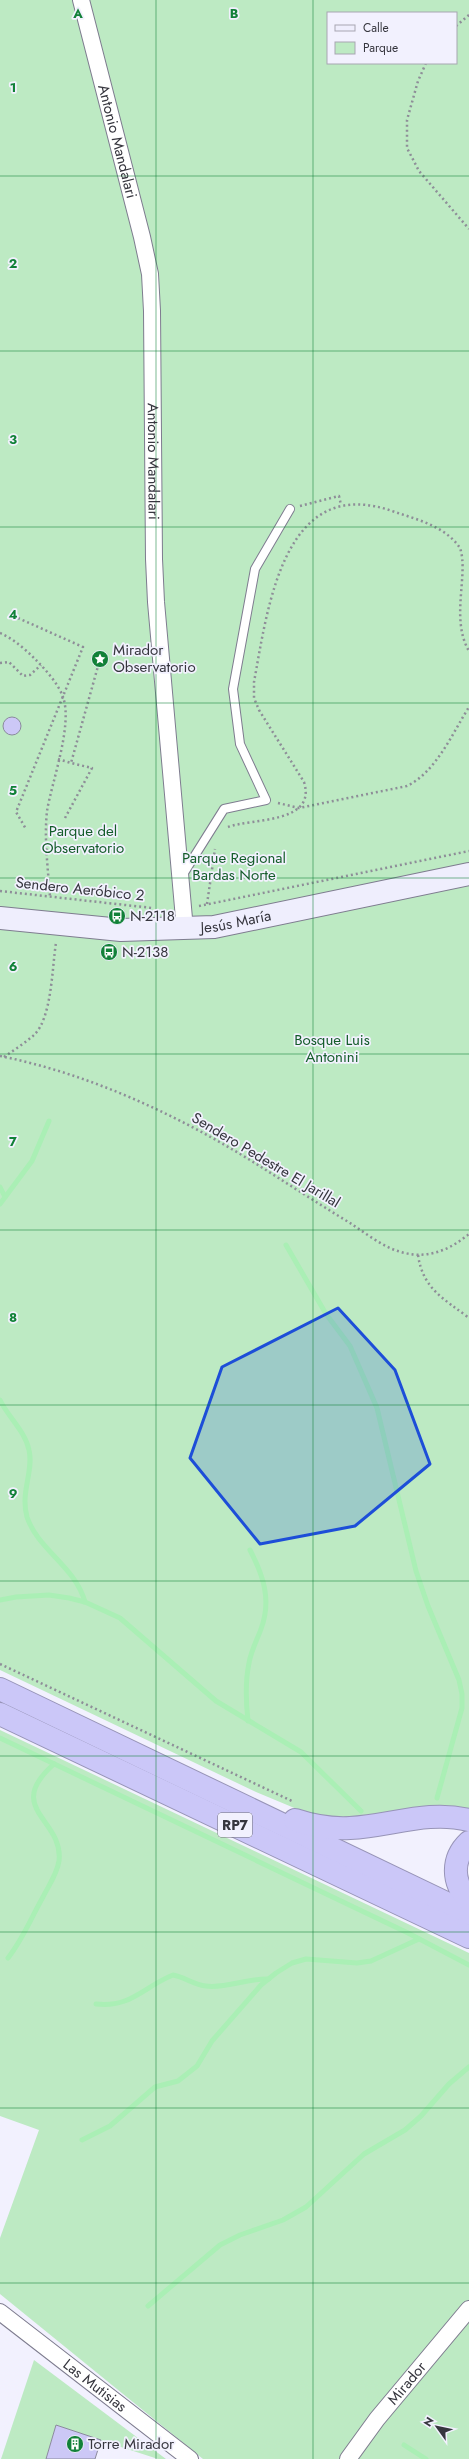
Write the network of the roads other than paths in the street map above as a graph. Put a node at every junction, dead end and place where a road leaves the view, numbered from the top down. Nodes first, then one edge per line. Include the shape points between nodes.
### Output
1 (81, 0) edge
2 (290, 509) road end
3 (469, 874) edge
4 (180, 878) junction
5 (0, 918) edge
6 (184, 930) junction
7 (0, 1689) edge
8 (0, 1714) edge
9 (233, 1800) junction
10 (469, 1820) edge
11 (469, 1842) edge
12 (469, 1900) edge
13 (469, 1914) edge
14 (469, 1937) edge
15 (469, 2310) edge
16 (0, 2312) edge
17 (190, 2459) edge
18 (348, 2459) edge

1 - 4 street, Antonio Mandalari via 150,274 154,559
2 - 4 lane via 255,570 233,689 240,744 266,800 224,810
3 - 6 main road, Jesús María via 235,924
4 - 6 street, Antonio Mandalari
5 - 6 main road, Jesús María via 122,930
7 - 9 highway, RP7
8 - 14 highway, RP7
9 - 10 highway via 308,1824 337,1829 434,1815
9 - 13 highway, RP7
11 - 12 highway via 457,1857 455,1867 460,1888
15 - 18 street, Mirador via 377,2419
16 - 17 street, Las Mutisias

